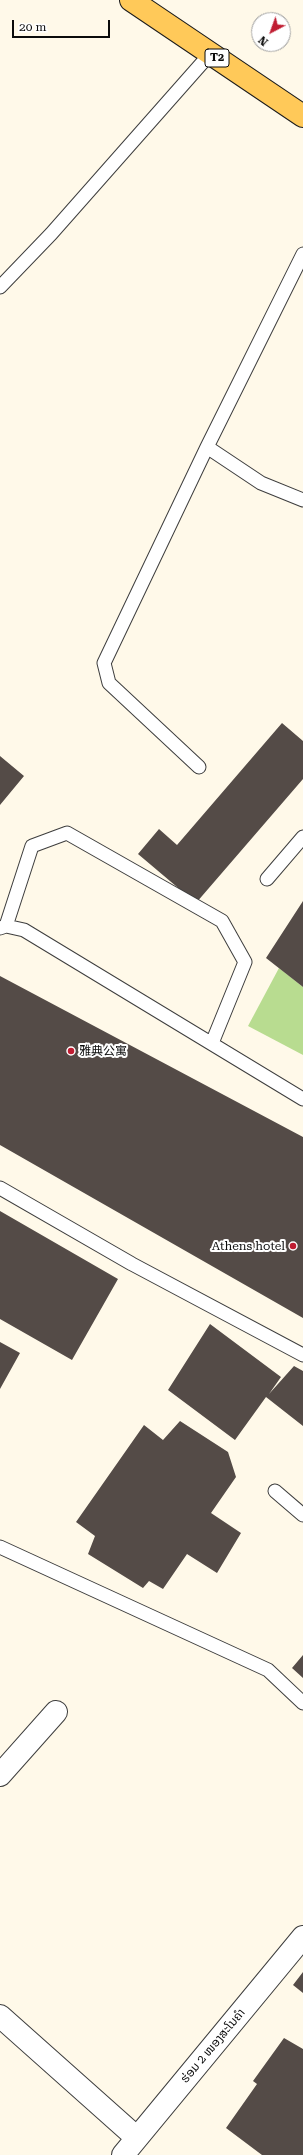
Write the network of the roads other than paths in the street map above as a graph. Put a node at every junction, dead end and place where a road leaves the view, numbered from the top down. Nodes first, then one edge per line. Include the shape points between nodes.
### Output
1 (132, 0) edge
2 (210, 54) junction
3 (303, 116) edge
4 (303, 254) edge
5 (0, 287) edge
6 (207, 446) junction
7 (303, 500) edge
8 (199, 767) dead end
9 (303, 836) edge
10 (266, 880) dead end
11 (3, 927) edge
12 (212, 1043) junction
13 (303, 1099) edge
14 (0, 1188) edge
15 (303, 1355) edge
16 (275, 1491) dead end
17 (303, 1515) edge
18 (0, 1547) edge
19 (303, 1703) edge
20 (56, 1712) dead end
21 (0, 1775) edge
22 (303, 1937) edge
23 (0, 2016) edge
24 (137, 2138) junction
25 (123, 2155) edge

1 - 2 main road, T2
2 - 3 main road, T2
2 - 5 lane via 51,234
4 - 6 lane
6 - 7 lane via 261,483
6 - 8 lane via 104,663 109,683
9 - 10 lane
11 - 12 lane via 24,930
11 - 12 lane via 32,846 67,833 222,921 245,962
12 - 13 lane
14 - 15 lane via 132,1264
16 - 17 lane
18 - 19 lane via 268,1670
20 - 21 street
22 - 24 street, ຮ່ອມ 2 ໜອງສະໂນຄໍາ
23 - 24 street
24 - 25 street, ຮ່ອມ 2 ໜອງສະໂນຄໍາ

